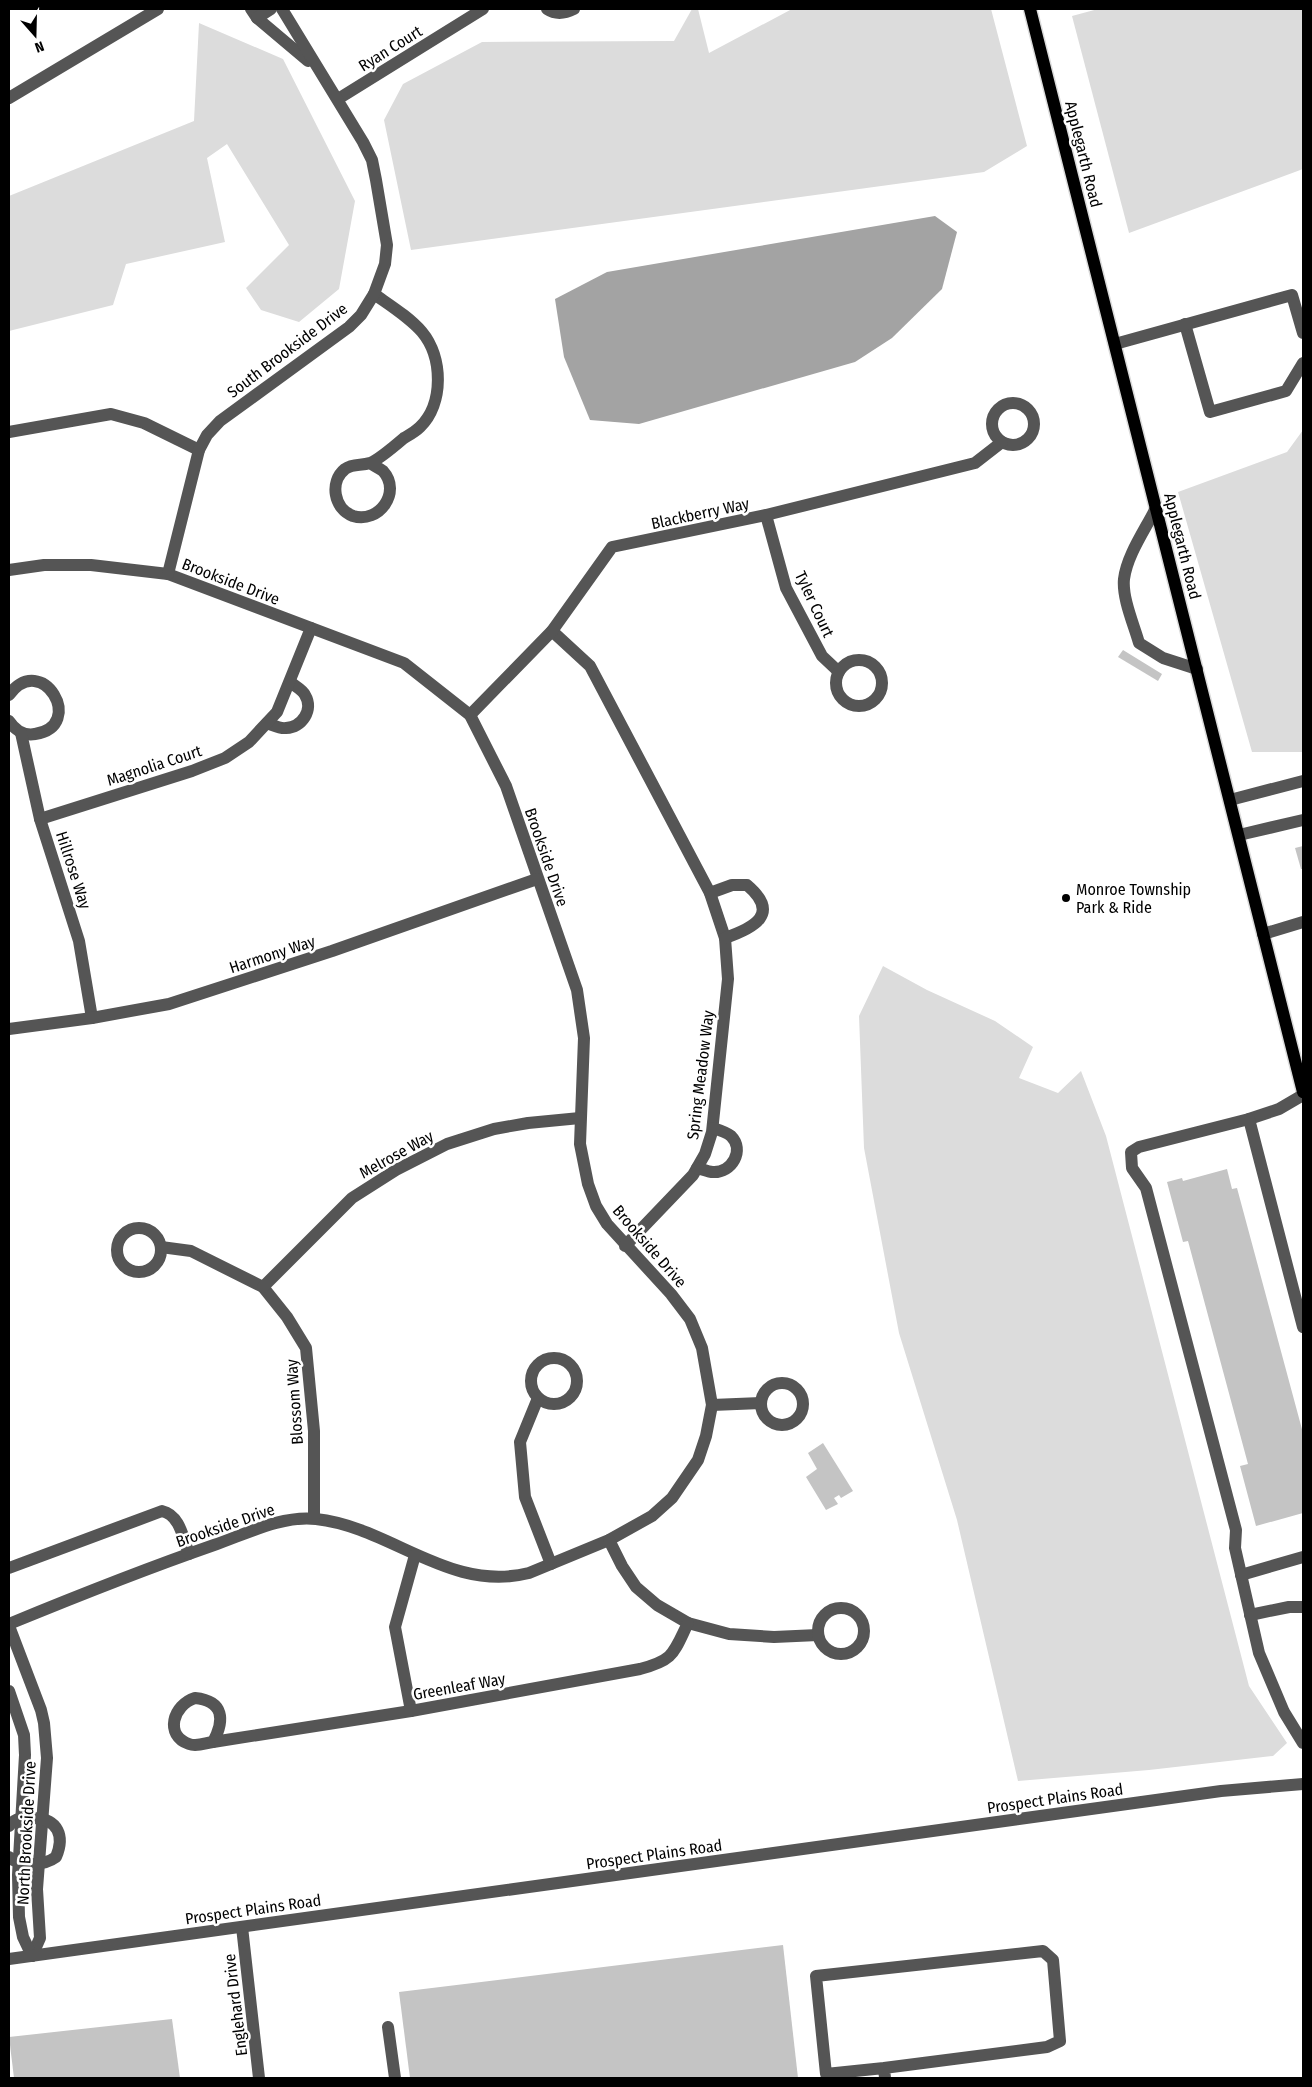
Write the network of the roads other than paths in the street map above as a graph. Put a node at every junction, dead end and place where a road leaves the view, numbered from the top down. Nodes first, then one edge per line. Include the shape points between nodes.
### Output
1 (158, 9) edge
2 (271, 9) edge
3 (282, 9) edge
4 (483, 9) edge
5 (547, 9) edge
6 (574, 9) edge
7 (1030, 9) edge
8 (254, 13) edge
9 (316, 68) junction
10 (9, 98) edge
11 (338, 100) junction
12 (374, 294) junction
13 (1185, 324) junction
14 (1303, 333) edge
15 (1115, 344) junction
16 (1303, 363) edge
17 (9, 432) edge
18 (1002, 442) dead end
19 (199, 450) junction
20 (370, 463) junction
21 (1156, 508) junction
22 (766, 516) junction
23 (9, 570) edge
24 (168, 574) junction
25 (311, 628) junction
26 (552, 631) junction
27 (1197, 669) junction
28 (839, 672) dead end
29 (290, 682) junction
30 (9, 695) edge
31 (470, 715) junction
32 (9, 721) edge
33 (267, 723) junction
34 (20, 733) junction
35 (1303, 781) edge
36 (1230, 800) junction
37 (40, 819) junction
38 (1303, 820) edge
39 (1239, 835) junction
40 (537, 879) junction
41 (710, 893) junction
42 (1303, 922) edge
43 (1264, 934) junction
44 (725, 938) junction
45 (92, 1018) junction
46 (9, 1029) edge
47 (1303, 1093) edge
48 (580, 1118) junction
49 (1249, 1119) junction
50 (713, 1128) junction
51 (697, 1168) junction
52 (625, 1246) junction
53 (161, 1247) dead end
54 (264, 1287) junction
55 (1303, 1327) edge
56 (538, 1398) dead end
57 (761, 1403) dead end
58 (712, 1405) junction
59 (314, 1518) junction
60 (609, 1540) junction
61 (189, 1554) junction
62 (414, 1555) junction
63 (1303, 1557) edge
64 (551, 1564) junction
65 (9, 1568) edge
66 (1241, 1575) junction
67 (1303, 1607) edge
68 (1250, 1615) junction
69 (688, 1624) junction
70 (9, 1625) edge
71 (818, 1635) dead end
72 (9, 1691) edge
73 (411, 1711) junction
74 (213, 1742) dead end
75 (1303, 1743) edge
76 (1303, 1784) edge
77 (22, 1818) junction
78 (42, 1818) junction
79 (9, 1826) edge
80 (14, 1860) edge
81 (39, 1864) junction
82 (242, 1927) junction
83 (32, 1956) junction
84 (9, 1959) edge
85 (388, 2027) dead end
86 (884, 2073) edge
87 (259, 2078) edge
88 (395, 2078) edge

1 - 10 street
2 - 8 street
3 - 9 street, South Brookside Drive
4 - 11 street, Ryan Court
5 - 6 street via 557,14
7 - 15 main road, Applegarth Road
8 - 9 street, South Brookside Drive
9 - 11 street, South Brookside Drive
11 - 12 street, South Brookside Drive via 372,160 376,180 387,245 385,264
12 - 19 street, South Brookside Drive via 349,327 220,421
12 - 20 street via 423,333 433,350 438,373 436,398 420,427
13 - 14 street via 1292,295
13 - 15 street
13 - 16 street via 1210,412 1286,390
15 - 21 main road, Applegarth Road
17 - 19 street via 111,414 144,423
18 - 22 street, Blackberry Way via 975,462
19 - 24 street, South Brookside Drive
20 - 20 street via 352,465 344,470 337,479 335,490 343,509 362,518 382,510 390,491 382,471
21 - 27 main road, Applegarth Road
21 - 27 street via 1131,558 1124,580 1128,605 1139,643 1163,658
22 - 26 street, Blackberry Way via 612,547
22 - 28 street, Tyler Court via 786,588 822,656
23 - 24 street, Brookside Drive via 44,565 91,565
24 - 25 street, Brookside Drive
25 - 29 street, Magnolia Court
25 - 31 street, Brookside Drive via 404,663
26 - 31 street, Blackberry Way
26 - 41 street, Spring Meadow Way via 590,666
27 - 36 main road, Applegarth Road
29 - 33 street, Magnolia Court via 277,712
29 - 33 street via 305,693 308,702 302,722 295,727 284,728
30 - 34 street via 13,688 33,681 52,689 57,698 59,709 50,728 31,735
31 - 40 street, Brookside Drive via 506,786
32 - 34 street, Hillrose Way
33 - 37 street, Magnolia Court via 249,742 225,758
34 - 37 street, Hillrose Way
35 - 36 street
36 - 39 main road, Applegarth Road
37 - 45 street, Hillrose Way via 79,941
38 - 39 street
39 - 43 main road, Applegarth Road
40 - 45 street, Harmony Way via 169,1004
40 - 48 street, Brookside Drive via 577,990 584,1038
41 - 44 street, Spring Meadow Way
41 - 44 street via 732,885 747,885 761,904 762,913 757,924
42 - 43 street
43 - 47 main road, Applegarth Road
44 - 50 street, Spring Meadow Way via 728,980
45 - 46 street, Harmony Way
47 - 49 street via 1279,1109
48 - 52 street, Brookside Drive via 580,1144 588,1184 603,1218
48 - 54 street, Melrose Way via 528,1122 494,1129 447,1144 396,1170 352,1198
49 - 55 street
49 - 66 street via 1139,1148 1131,1152 1130,1159 1132,1168 1146,1188 1236,1530 1235,1548
50 - 51 street, Spring Meadow Way via 706,1154
50 - 51 street via 731,1137 736,1145 736,1155 724,1170 713,1173
51 - 52 street, Spring Meadow Way
52 - 58 street, Brookside Drive via 671,1294 690,1320 702,1348
53 - 54 street, Blossom Way via 191,1251
54 - 59 street, Blossom Way via 306,1348 314,1431
56 - 64 street via 520,1442 525,1497
57 - 58 street
58 - 60 street, Brookside Drive via 701,1452 672,1498 652,1516
59 - 61 street, Brookside Drive via 278,1522
59 - 62 street, Brookside Drive via 356,1528
60 - 64 street, Brookside Drive
60 - 69 street via 636,1587
61 - 65 street via 175,1518 162,1511
61 - 70 street, Brookside Drive
62 - 64 street, Brookside Drive via 468,1574 492,1578 517,1576
62 - 73 street via 395,1628
63 - 66 street
66 - 68 street
67 - 68 street
68 - 75 street via 1264,1668 1284,1712
69 - 71 street via 729,1634
69 - 73 street, Greenleaf Way via 676,1649 663,1663
70 - 78 street, North Brookside Drive via 44,1723 46,1758
72 - 77 street, North Brookside Drive via 24,1735
73 - 74 street, Greenleaf Way
76 - 82 street, Prospect Plains Road via 1221,1791
77 - 78 street
77 - 79 street
77 - 80 street, North Brookside Drive
78 - 81 street, North Brookside Drive
78 - 81 street via 55,1826 60,1843 56,1857
80 - 81 street
80 - 83 street, North Brookside Drive via 19,1917 23,1937
81 - 83 street, North Brookside Drive via 40,1938
82 - 83 street, Prospect Plains Road
82 - 87 street, Englehard Drive
83 - 84 street, Prospect Plains Road
85 - 88 street
86 - 86 street via 1047,2047 1060,2041 1053,1960 1043,1951 816,1976 826,2074

